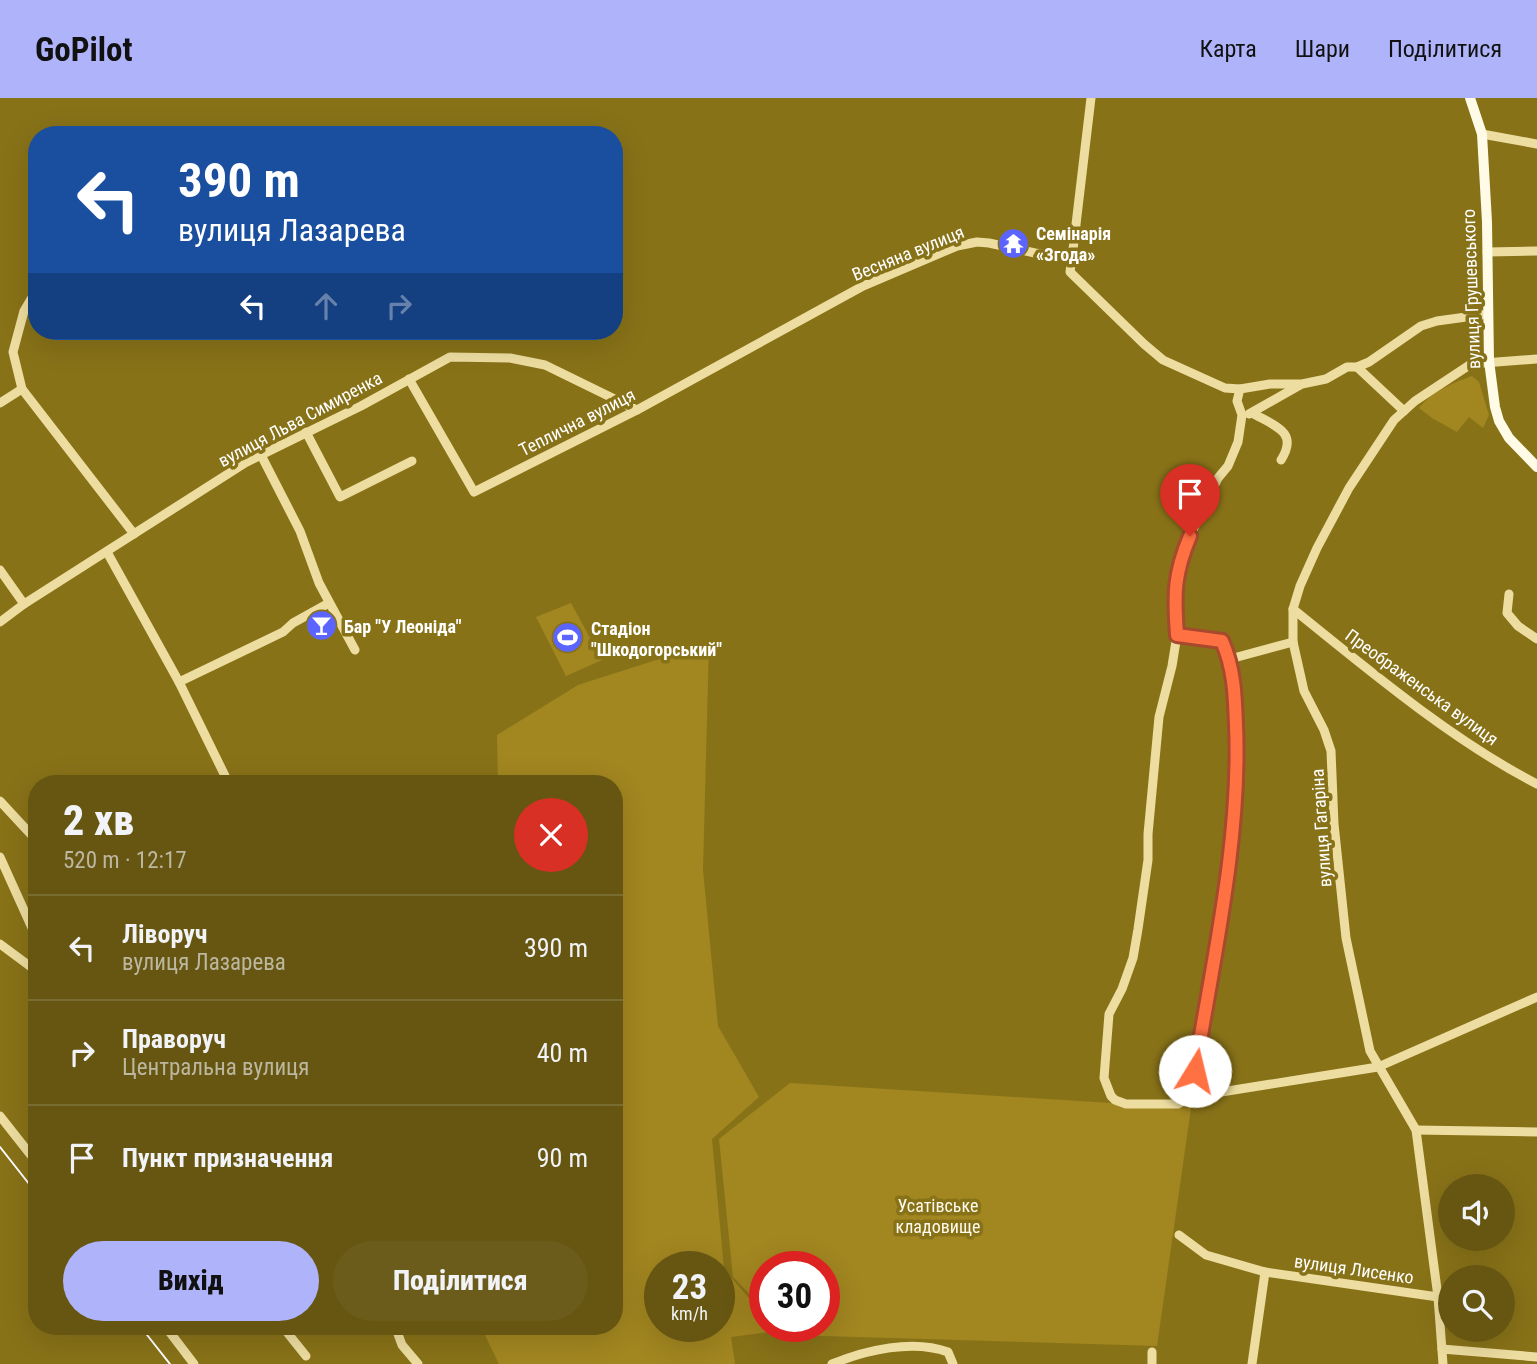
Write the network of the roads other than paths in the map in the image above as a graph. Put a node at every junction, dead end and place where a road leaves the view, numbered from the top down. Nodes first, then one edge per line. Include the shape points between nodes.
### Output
1 (1091, 98) edge
2 (1469, 98) edge
3 (1482, 134) junction
4 (1537, 144) edge
5 (1537, 251) edge
6 (1487, 252) junction
7 (1072, 258) junction
8 (28, 304) edge
9 (1488, 314) junction
10 (1537, 359) edge
11 (1489, 361) junction
12 (1357, 367) junction
13 (695, 378) joint
14 (409, 379) junction
15 (1302, 384) junction
16 (1225, 388) junction
17 (22, 389) junction
18 (1240, 389) junction
19 (1237, 401) junction
20 (0, 402) edge
21 (638, 410) junction
22 (1404, 411) junction
23 (1252, 413) junction
24 (1242, 415) junction
25 (306, 432) junction
26 (261, 455) junction
27 (1281, 460) dead end
28 (412, 461) dead end
29 (1537, 467) edge
30 (134, 534) junction
31 (107, 552) junction
32 (0, 570) edge
33 (1509, 594) dead end
34 (329, 603) junction
35 (24, 604) junction
36 (1293, 609) junction
37 (0, 622) edge
38 (1177, 635) junction
39 (1537, 639) edge
40 (1293, 642) junction
41 (355, 650) dead end
42 (1230, 659) junction
43 (179, 682) junction
44 (225, 775) edge
45 (1537, 784) edge
46 (0, 801) edge
47 (28, 831) edge
48 (0, 857) edge
49 (28, 919) edge
50 (0, 944) edge
51 (28, 965) edge
52 (1537, 997) edge
53 (1378, 1067) junction
54 (1190, 1097) junction
55 (0, 1116) edge
56 (1416, 1130) junction
57 (1537, 1132) edge
58 (28, 1152) edge
59 (1179, 1235) dead end
60 (1265, 1272) junction
61 (1438, 1297) joint
62 (172, 1335) edge
63 (289, 1335) edge
64 (398, 1335) edge
65 (1442, 1342) edge
66 (1443, 1349) junction
67 (1153, 1352) dead end
68 (306, 1356) dead end
69 (1537, 1357) edge
70 (194, 1364) edge
71 (418, 1364) edge
72 (832, 1364) edge
73 (953, 1364) edge
74 (1152, 1364) edge
75 (1252, 1364) edge
76 (1443, 1364) edge

1 - 7 street
2 - 3 main road, вулиця Грушевського
3 - 4 street
3 - 6 main road, вулиця Грушевського
5 - 6 street
6 - 9 main road, вулиця Грушевського
7 - 13 street, Весняна вулиця via 977,242 957,246 847,295
7 - 16 street via 1070,272 1144,344 1163,360
8 - 17 street via 13,352
9 - 11 main road, вулиця Грушевського
9 - 12 street via 1421,326
10 - 11 street, вулиця Гагаріна
11 - 22 street, вулиця Гагаріна via 1471,364
11 - 29 main road, вулиця Грушевського via 1499,421
12 - 15 street
12 - 22 street
13 - 21 street, Теплична вулиця
14 - 21 street, вулиця Льва Симиренка via 450,357 510,358 545,365
14 - 21 street, Теплична вулиця via 474,492
14 - 25 street, вулиця Льва Симиренка
15 - 18 street
15 - 23 street
16 - 18 street
16 - 19 street
17 - 20 street
17 - 30 street
18 - 19 street
19 - 24 street
22 - 36 street, вулиця Гагаріна via 1349,488 1317,548
23 - 24 street
23 - 27 street via 1288,438
24 - 38 street via 1234,455 1218,478 1182,555 1174,593
25 - 26 street, вулиця Льва Симиренка
25 - 28 street via 340,498
26 - 30 street, вулиця Льва Симиренка
26 - 34 street via 300,531
30 - 31 street, вулиця Льва Симиренка
31 - 35 street, вулиця Льва Симиренка
31 - 43 street
32 - 35 street
33 - 39 street via 1507,613
34 - 41 street
34 - 43 street via 283,632
35 - 37 street, вулиця Льва Симиренка
36 - 40 street, вулиця Гагаріна
36 - 45 street, Преображенська вулиця via 1434,718
38 - 42 street via 1222,641
38 - 54 street via 1159,717 1138,929 1133,958 1109,1014 1104,1078 1111,1096 1126,1104 1178,1104
40 - 42 street
40 - 53 street, вулиця Гагаріна via 1304,691 1331,751 1346,938 1370,1051
42 - 54 street via 1237,747 1235,809
43 - 44 street
46 - 47 street
48 - 49 street
50 - 51 street
52 - 53 street
53 - 54 street
53 - 56 street, вулиця Гагаріна
55 - 58 street
56 - 57 street
56 - 61 street, вулиця Гагаріна
59 - 60 street, вулиця Лисенко via 1206,1255
60 - 61 street, вулиця Лисенко
60 - 75 street
62 - 70 street
63 - 68 street
64 - 71 street
65 - 66 street, вулиця Гагаріна
66 - 69 street
66 - 76 street, вулиця Гагаріна
67 - 74 street
72 - 73 street via 884,1348 941,1349 948,1352

